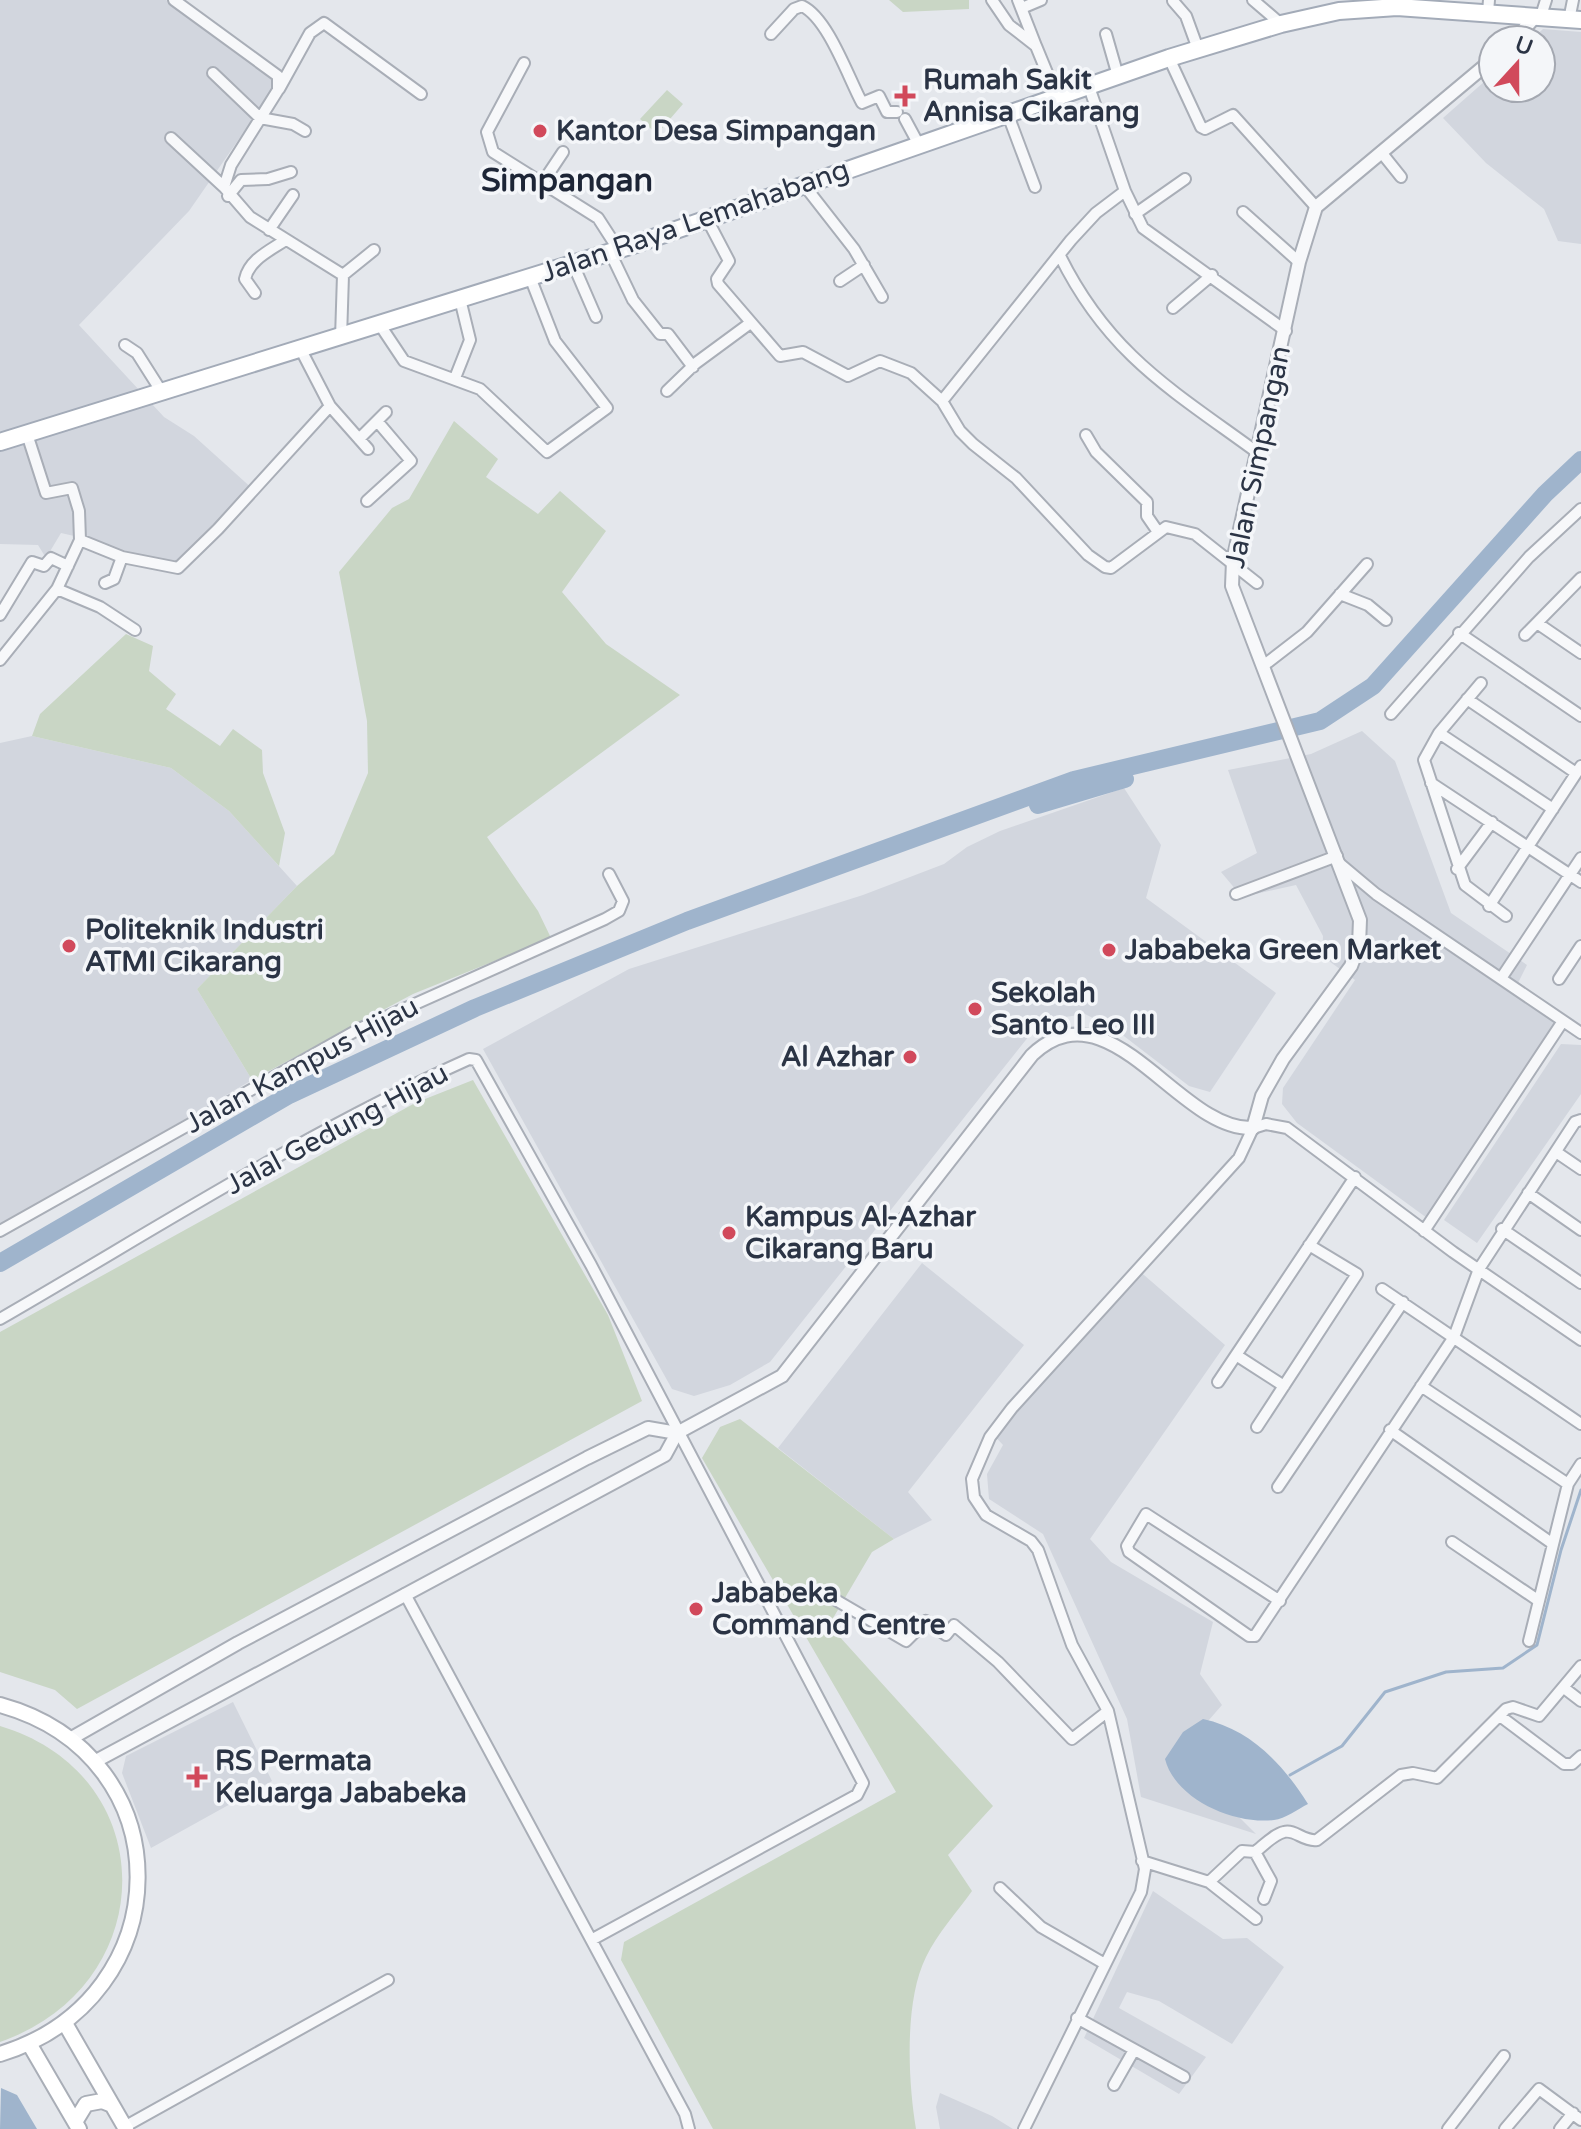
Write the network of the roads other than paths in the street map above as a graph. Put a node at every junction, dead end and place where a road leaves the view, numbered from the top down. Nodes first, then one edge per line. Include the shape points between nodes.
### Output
1 (174, 0) edge
2 (992, 0) edge
3 (1041, 0) edge
4 (1253, 0) edge
5 (1546, 0) edge
6 (1573, 0) edge
7 (1173, 1) edge
8 (1020, 4) edge
9 (1423, 4) edge
10 (1488, 6) edge
11 (1537, 18) junction
12 (1575, 20) edge
13 (1281, 24) junction
14 (1531, 24) edge
15 (771, 34) dead end
16 (1106, 34) dead end
17 (1036, 46) junction
18 (1198, 49) junction
19 (1169, 58) junction
20 (524, 63) dead end
21 (1477, 72) edge
22 (213, 73) dead end
23 (1118, 76) junction
24 (1089, 87) junction
25 (278, 90) junction
26 (421, 94) dead end
27 (1057, 97) junction
28 (1008, 115) junction
29 (260, 118) junction
30 (305, 131) dead end
31 (171, 138) dead end
32 (919, 145) junction
33 (563, 152) dead end
34 (1381, 152) junction
35 (291, 172) dead end
36 (1401, 177) dead end
37 (1185, 179) dead end
38 (543, 182) junction
39 (804, 185) junction
40 (1035, 187) dead end
41 (1125, 191) junction
42 (226, 192) junction
43 (293, 195) dead end
44 (1316, 207) junction
45 (1243, 212) dead end
46 (1135, 214) junction
47 (707, 219) junction
48 (269, 230) junction
49 (284, 241) junction
50 (374, 250) dead end
51 (614, 251) junction
52 (1060, 256) junction
53 (1299, 262) junction
54 (573, 264) junction
55 (864, 265) junction
56 (343, 275) junction
57 (1212, 275) junction
58 (530, 277) junction
59 (840, 281) dead end
60 (255, 293) dead end
61 (882, 297) dead end
62 (460, 299) junction
63 (1173, 308) dead end
64 (596, 317) dead end
65 (749, 324) junction
66 (380, 325) junction
67 (1286, 331) junction
68 (341, 338) junction
69 (125, 345) dead end
70 (301, 350) junction
71 (693, 367) junction
72 (455, 378) junction
73 (667, 391) dead end
74 (163, 394) junction
75 (942, 401) junction
76 (330, 406) junction
77 (386, 412) dead end
78 (377, 421) junction
79 (27, 434) junction
80 (1086, 435) dead end
81 (359, 439) junction
82 (0, 442) edge
83 (368, 449) dead end
84 (1258, 453) junction
85 (367, 501) dead end
86 (1581, 509) edge
87 (1158, 532) junction
88 (80, 540) junction
89 (122, 557) junction
90 (1233, 561) junction
91 (1367, 564) dead end
92 (68, 566) junction
93 (1581, 578) edge
94 (105, 583) dead end
95 (1257, 583) dead end
96 (57, 589) junction
97 (1576, 592) edge
98 (1340, 594) junction
99 (0, 615) edge
100 (1386, 620) dead end
101 (1537, 623) junction
102 (135, 630) dead end
103 (1459, 633) junction
104 (1525, 635) dead end
105 (1581, 653) edge
106 (0, 660) edge
107 (1263, 666) junction
108 (1481, 683) dead end
109 (1467, 699) junction
110 (1391, 714) dead end
111 (1581, 716) edge
112 (1439, 733) junction
113 (1579, 770) edge
114 (1431, 783) junction
115 (1553, 809) junction
116 (1492, 822) junction
117 (1528, 847) junction
118 (1581, 858) edge
119 (1338, 860) junction
120 (1457, 869) junction
121 (609, 874) dead end
122 (1570, 875) junction
123 (1581, 882) edge
124 (1236, 894) dead end
125 (1489, 906) junction
126 (1506, 916) dead end
127 (1581, 946) edge
128 (1502, 977) junction
129 (1559, 979) dead end
130 (1563, 1021) junction
131 (1581, 1033) edge
132 (1581, 1120) edge
133 (1253, 1128) junction
134 (1556, 1152) junction
135 (1581, 1169) edge
136 (1355, 1177) junction
137 (1528, 1193) junction
138 (1502, 1229) junction
139 (1581, 1230) edge
140 (0, 1231) edge
141 (1424, 1231) junction
142 (1309, 1245) junction
143 (1479, 1269) junction
144 (1581, 1283) edge
145 (1382, 1289) dead end
146 (1403, 1302) junction
147 (0, 1319) edge
148 (1454, 1337) junction
149 (1581, 1340) edge
150 (1236, 1355) junction
151 (1218, 1382) dead end
152 (1284, 1386) junction
153 (1421, 1386) junction
154 (1581, 1424) edge
155 (1257, 1427) dead end
156 (1390, 1430) junction
157 (677, 1433) junction
158 (1581, 1464) edge
159 (1568, 1484) junction
160 (1278, 1487) dead end
161 (1452, 1542) dead end
162 (1553, 1544) junction
163 (405, 1594) junction
164 (834, 1599) dead end
165 (1280, 1601) junction
166 (1539, 1601) junction
167 (1529, 1641) dead end
168 (1581, 1666) edge
169 (1564, 1688) junction
170 (1581, 1701) edge
171 (0, 1705) edge
172 (1108, 1711) junction
173 (1500, 1716) junction
174 (70, 1739) junction
175 (1581, 1756) edge
176 (94, 1762) junction
177 (1255, 1852) junction
178 (1142, 1861) junction
179 (1209, 1882) junction
180 (1000, 1888) dead end
181 (1264, 1899) dead end
182 (1256, 1919) dead end
183 (593, 1939) junction
184 (1105, 1964) junction
185 (388, 1980) dead end
186 (1077, 2018) junction
187 (66, 2025) junction
188 (30, 2045) junction
189 (1134, 2050) junction
190 (0, 2054) edge
191 (1504, 2056) dead end
192 (1184, 2077) dead end
193 (1114, 2085) dead end
194 (112, 2105) junction
195 (1577, 2117) edge
196 (1508, 2125) edge
197 (77, 2126) edge
198 (125, 2128) edge
199 (689, 2129) edge
200 (1024, 2129) edge
201 (1448, 2129) edge
202 (1522, 2129) edge
203 (1560, 2129) edge

1 - 25 street via 275,71
2 - 17 street via 1009,25
3 - 8 street
4 - 13 street
5 - 11 street
6 - 12 street
7 - 18 street via 1186,16
8 - 17 street
9 - 10 main road, Jalan Raya Lemahabang
9 - 13 main road, Jalan Raya Lemahabang via 1339,11
10 - 11 main road, Jalan Raya Lemahabang
11 - 12 main road, Jalan Raya Lemahabang
11 - 14 street
13 - 18 main road, Jalan Raya Lemahabang
15 - 32 street via 794,9 810,10 823,25 862,103 879,96 887,112 901,115
16 - 23 street
17 - 27 street
18 - 19 main road, Jalan Raya Lemahabang
19 - 23 main road, Jalan Raya Lemahabang
19 - 44 street via 1201,127 1233,115
20 - 38 street via 487,132 487,142 493,152
21 - 34 street
22 - 29 street
23 - 24 main road, Jalan Raya Lemahabang
24 - 27 main road, Jalan Raya Lemahabang
24 - 41 street
25 - 26 street via 310,33 324,23
25 - 29 street
27 - 28 main road, Jalan Raya Lemahabang
28 - 32 main road, Jalan Raya Lemahabang
28 - 40 street
29 - 30 street
29 - 42 street via 231,165
31 - 42 street
32 - 39 main road, Jalan Raya Lemahabang
33 - 38 street
34 - 36 street
34 - 44 street
35 - 42 street via 241,180
37 - 46 street
38 - 51 street via 605,225
39 - 47 main road, Jalan Raya Lemahabang
39 - 55 street
41 - 46 street
41 - 52 street via 1096,213
42 - 48 street
43 - 48 street
44 - 53 street, Jalan Simpangan
45 - 53 street
46 - 57 street via 1148,233
47 - 51 main road, Jalan Raya Lemahabang
47 - 65 street via 729,261 718,284
48 - 49 street
49 - 56 street
49 - 60 street via 247,271 245,279
50 - 56 street
51 - 54 main road, Jalan Raya Lemahabang
51 - 71 street via 644,315 660,334 668,334
52 - 75 street
52 - 84 street via 1085,302 1118,345
53 - 67 street, Jalan Simpangan
54 - 58 main road, Jalan Raya Lemahabang
54 - 64 street
55 - 59 street
55 - 61 street
56 - 68 street
57 - 63 street
57 - 67 street
58 - 62 main road, Jalan Raya Lemahabang
58 - 72 street via 555,341 607,408 547,452 480,389
62 - 66 main road, Jalan Raya Lemahabang
62 - 72 street via 470,340
65 - 71 street
65 - 75 street via 780,356 803,352 848,376 880,361 911,373
66 - 68 main road, Jalan Raya Lemahabang
66 - 72 street via 404,361
67 - 84 street, Jalan Simpangan
68 - 70 main road, Jalan Raya Lemahabang
69 - 74 street via 137,353
70 - 74 main road, Jalan Raya Lemahabang
70 - 76 street
71 - 73 street
74 - 79 main road, Jalan Raya Lemahabang
75 - 87 street via 967,437 1105,567 1111,568
76 - 81 street
76 - 89 street via 178,568
77 - 78 street
78 - 81 street
78 - 85 street via 411,461
79 - 82 main road, Jalan Raya Lemahabang
79 - 88 street via 46,493 72,488
80 - 87 street via 1096,452 1147,502 1147,516
81 - 83 street
84 - 90 street, Jalan Simpangan
86 - 103 street
87 - 90 street via 1166,527 1189,531
88 - 89 street
88 - 92 street
89 - 94 street via 114,579
90 - 95 street
90 - 107 street, Jalan Simpangan via 1235,599
91 - 98 street
92 - 96 street
92 - 99 street via 51,558 44,566 33,561
93 - 97 street
96 - 102 street via 100,607
96 - 106 street
97 - 101 street
98 - 100 street via 1368,605
98 - 107 street via 1307,632
101 - 104 street
101 - 105 street
103 - 110 street
103 - 111 street
107 - 119 street, Jalan Simpangan
108 - 109 street
109 - 112 street
109 - 113 street
112 - 114 street via 1424,757
112 - 115 street
113 - 115 street
114 - 116 street
114 - 120 street
115 - 117 street
116 - 117 street
116 - 120 street
117 - 122 street
117 - 125 street
118 - 122 street
119 - 124 street
119 - 128 street via 1376,894
119 - 133 street, Jalan Simpangan via 1360,920 1359,945 1351,966 1268,1083
120 - 125 street via 1469,891
121 - 140 street, Jalan Kampus Hijau via 623,901 619,911 359,1029
122 - 123 street
122 - 128 street
125 - 126 street
127 - 129 street
128 - 130 street
130 - 131 street
130 - 141 street
132 - 134 street
133 - 136 street via 1287,1128
133 - 157 street via 1214,1116 1109,1043 1079,1035 1043,1046 789,1369
133 - 172 street via 1239,1158 1198,1206 998,1425 972,1479 982,1511 1038,1550 1072,1645
134 - 135 street
134 - 137 street
136 - 141 street
136 - 142 street
137 - 138 street
137 - 139 street
138 - 143 street
138 - 144 street
141 - 143 street
142 - 150 street
142 - 152 street via 1357,1274
143 - 148 street
143 - 149 street
145 - 146 street
146 - 148 street
146 - 160 street
147 - 157 street, Jalal Gedung Hijau via 351,1117 473,1059 591,1265
148 - 153 street
148 - 154 street
150 - 151 street
150 - 152 street
152 - 155 street
153 - 156 street
153 - 159 street
156 - 162 street
156 - 165 street
157 - 163 street via 665,1455
157 - 174 street via 648,1428 587,1458 319,1599
157 - 183 street via 863,1783 857,1795
158 - 159 street
159 - 162 street
161 - 166 street
162 - 166 street
163 - 176 street
163 - 183 street
164 - 172 street via 906,1641 926,1621 946,1635 954,1625 1072,1739
165 - 165 street via 1146,1514 1127,1546 1249,1636 1255,1636
166 - 167 street
168 - 169 street
169 - 170 street
169 - 173 street via 1539,1716 1513,1707
171 - 174 main road
172 - 178 street
173 - 175 street via 1564,1764
173 - 177 street via 1437,1778 1401,1775 1317,1840 1282,1832
174 - 176 main road
176 - 187 main road via 118,1798 133,1838 136,1908 112,1973
177 - 179 street via 1242,1851
177 - 181 street via 1271,1881
178 - 179 street
178 - 184 street via 1144,1884
179 - 182 street
180 - 184 street via 1041,1927
183 - 199 street
184 - 186 street
185 - 198 street
186 - 189 street
186 - 200 street
187 - 188 main road
187 - 194 main road
188 - 190 main road
188 - 197 main road
189 - 192 street
189 - 193 street
191 - 201 street
194 - 197 main road via 91,2102 78,2112
194 - 198 main road
195 - 196 street via 1539,2089
195 - 203 street
196 - 202 street

